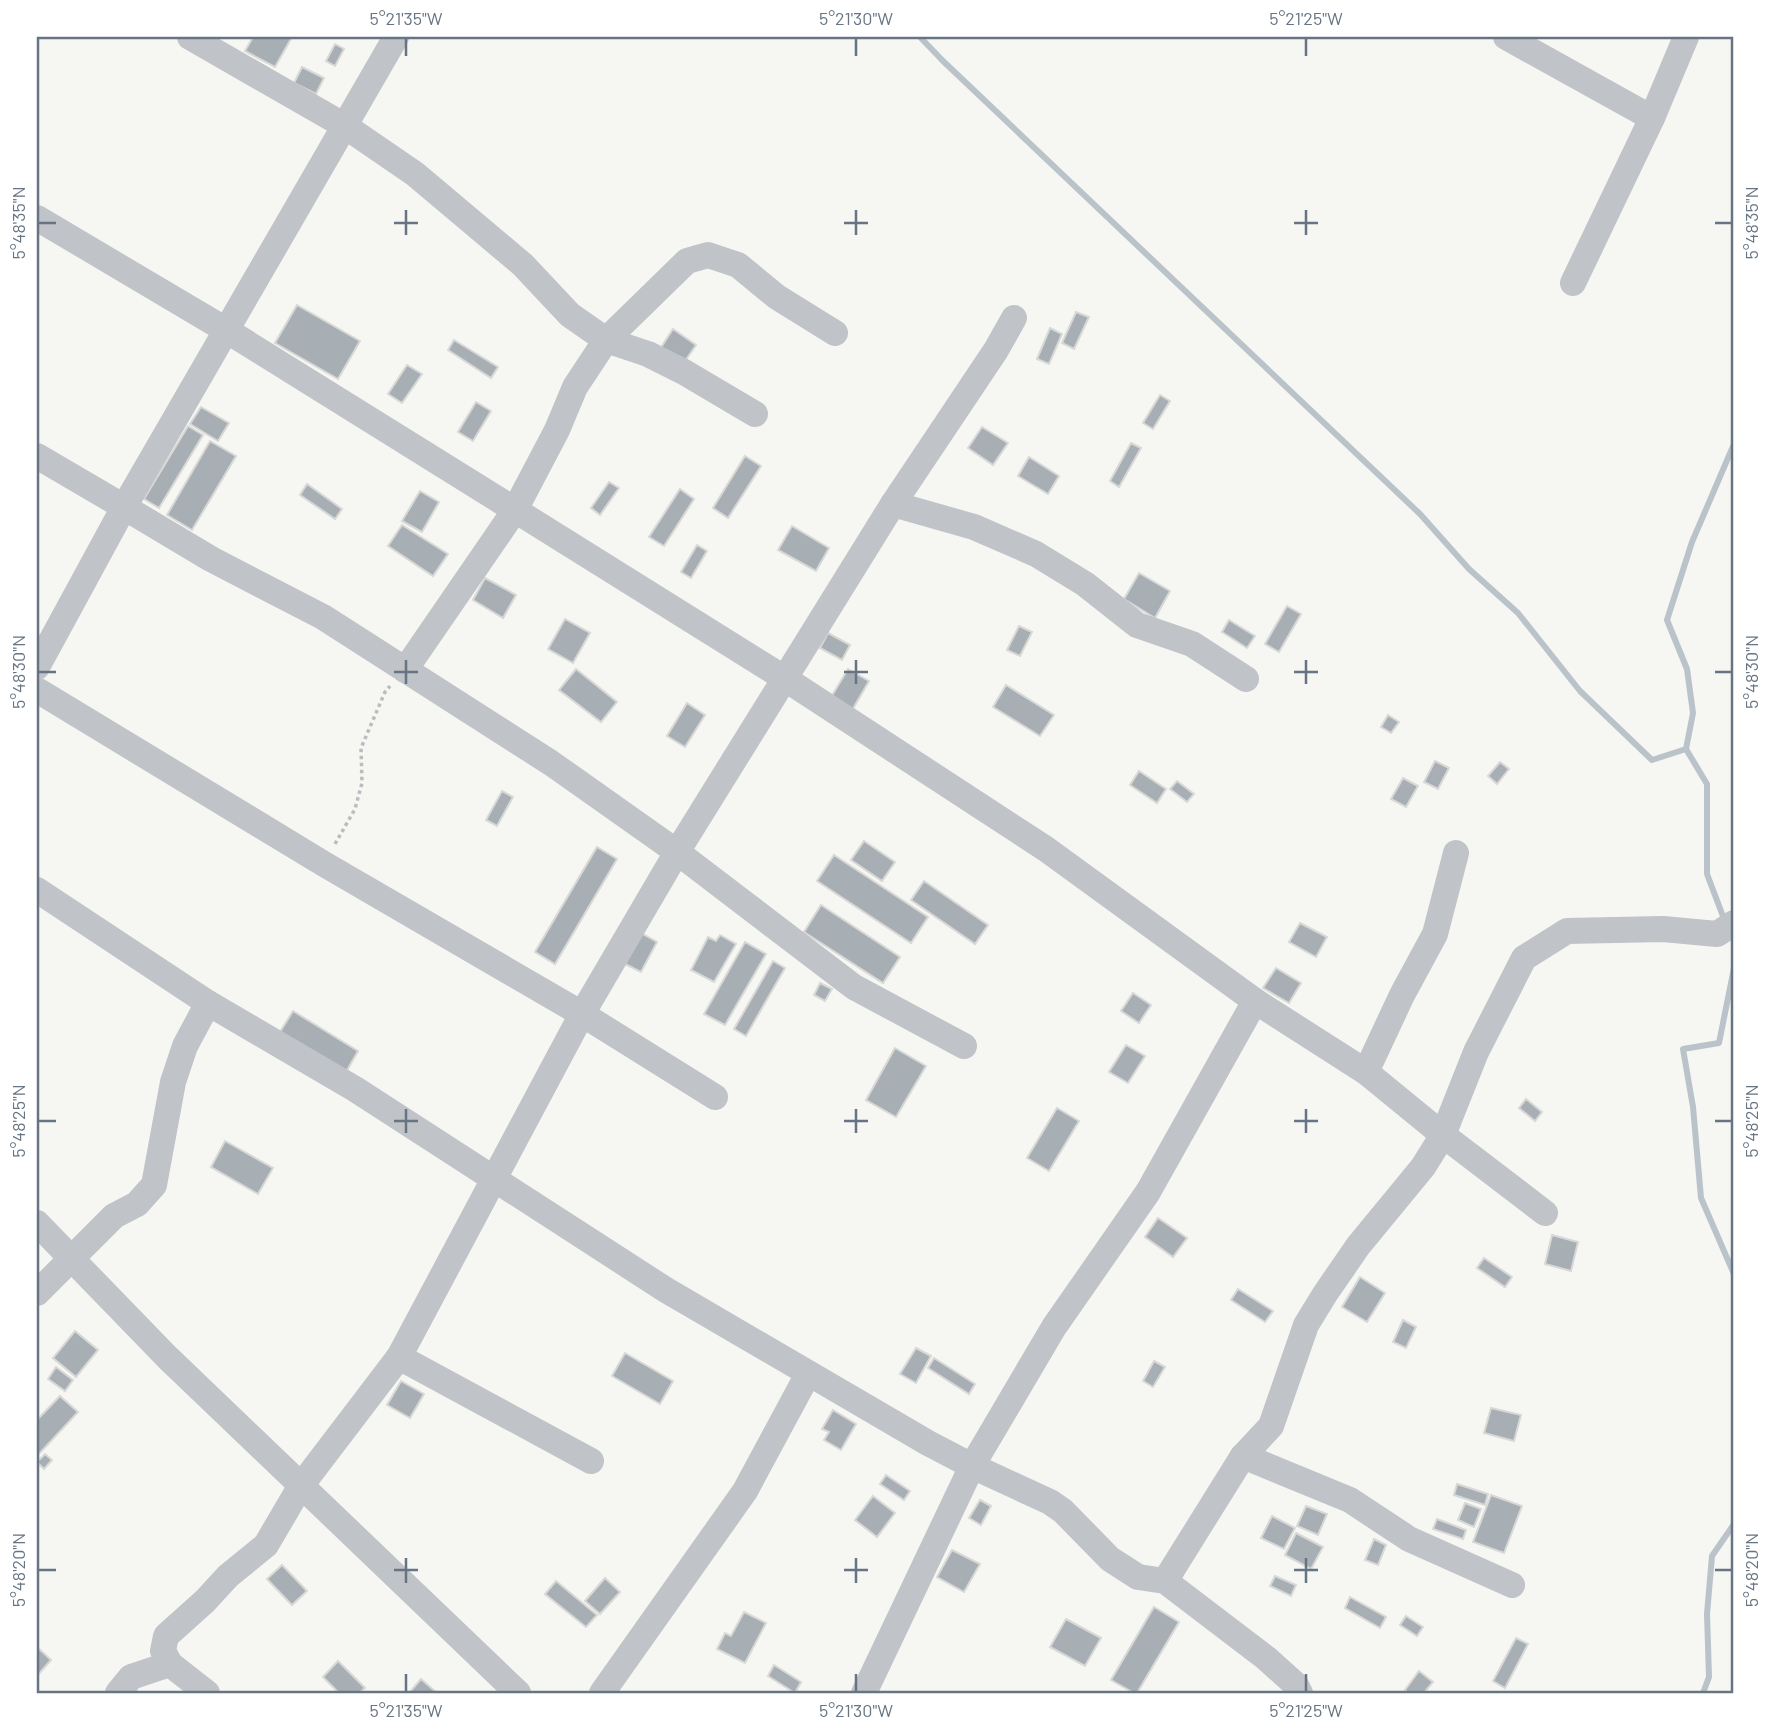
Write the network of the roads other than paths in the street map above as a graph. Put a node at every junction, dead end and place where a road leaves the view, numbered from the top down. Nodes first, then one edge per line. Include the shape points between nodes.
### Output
1 (190, 37) edge
2 (396, 37) edge
3 (1506, 37) edge
4 (1686, 37) edge
5 (1652, 118) junction
6 (345, 126) junction
7 (37, 218) edge
8 (1573, 283) dead end
9 (1014, 318) dead end
10 (226, 330) junction
11 (835, 333) dead end
12 (606, 340) junction
13 (755, 414) dead end
14 (37, 456) edge
15 (893, 504) junction
16 (124, 507) junction
17 (515, 510) junction
18 (37, 667) edge
19 (405, 670) junction
20 (784, 678) junction
21 (1246, 679) dead end
22 (37, 690) edge
23 (677, 852) junction
24 (1456, 853) dead end
25 (37, 890) edge
26 (1734, 923) edge
27 (1255, 1001) junction
28 (208, 1003) junction
29 (582, 1014) junction
30 (964, 1046) dead end
31 (1366, 1072) junction
32 (715, 1097) dead end
33 (1443, 1135) junction
34 (495, 1178) junction
35 (1545, 1213) dead end
36 (37, 1223) edge
37 (71, 1257) junction
38 (37, 1293) edge
39 (399, 1357) junction
40 (808, 1374) junction
41 (1243, 1456) junction
42 (592, 1461) dead end
43 (972, 1466) junction
44 (300, 1487) junction
45 (1165, 1581) junction
46 (1513, 1586) dead end
47 (170, 1664) junction
48 (118, 1693) edge
49 (207, 1693) edge
50 (518, 1693) edge
51 (601, 1693) edge
52 (864, 1693) edge
53 (1300, 1693) edge

1 - 6 street
2 - 6 street
3 - 5 street
4 - 5 street
5 - 8 street
6 - 10 street
6 - 12 street via 415,174 523,265 570,315
7 - 10 street
9 - 15 street
10 - 16 street
10 - 17 street
11 - 12 street via 777,297 738,265 708,255 687,261
12 - 13 street via 648,354
12 - 17 street via 575,387
14 - 16 street
15 - 20 street
15 - 21 street via 974,527 1036,554 1085,584 1137,625 1192,644
16 - 18 street
16 - 19 street via 323,617
17 - 19 street
17 - 20 street
19 - 23 street
20 - 23 street
20 - 27 street via 1046,849
22 - 29 street
23 - 29 street
23 - 30 street via 854,987
24 - 31 street via 1435,934
25 - 28 street
26 - 33 street via 1717,934 1624,928 1567,931 1524,958 1476,1052
27 - 31 street
27 - 43 street via 1148,1192 1054,1327
28 - 34 street
28 - 37 street via 173,1082 154,1185
29 - 32 street
29 - 34 street
31 - 33 street
33 - 35 street
33 - 41 street via 1325,1294 1306,1325 1271,1426
34 - 39 street
34 - 40 street via 666,1290
36 - 37 street
37 - 38 street
37 - 44 street
39 - 42 street
39 - 44 street
40 - 43 street
40 - 51 street via 745,1491
41 - 45 street
41 - 46 street via 1350,1500 1409,1539
43 - 45 street via 1051,1502 1110,1559 1138,1577
43 - 52 street
44 - 47 street via 265,1545 166,1636 163,1651
44 - 50 street
45 - 53 street via 1266,1658
47 - 48 street via 131,1677
47 - 49 street

